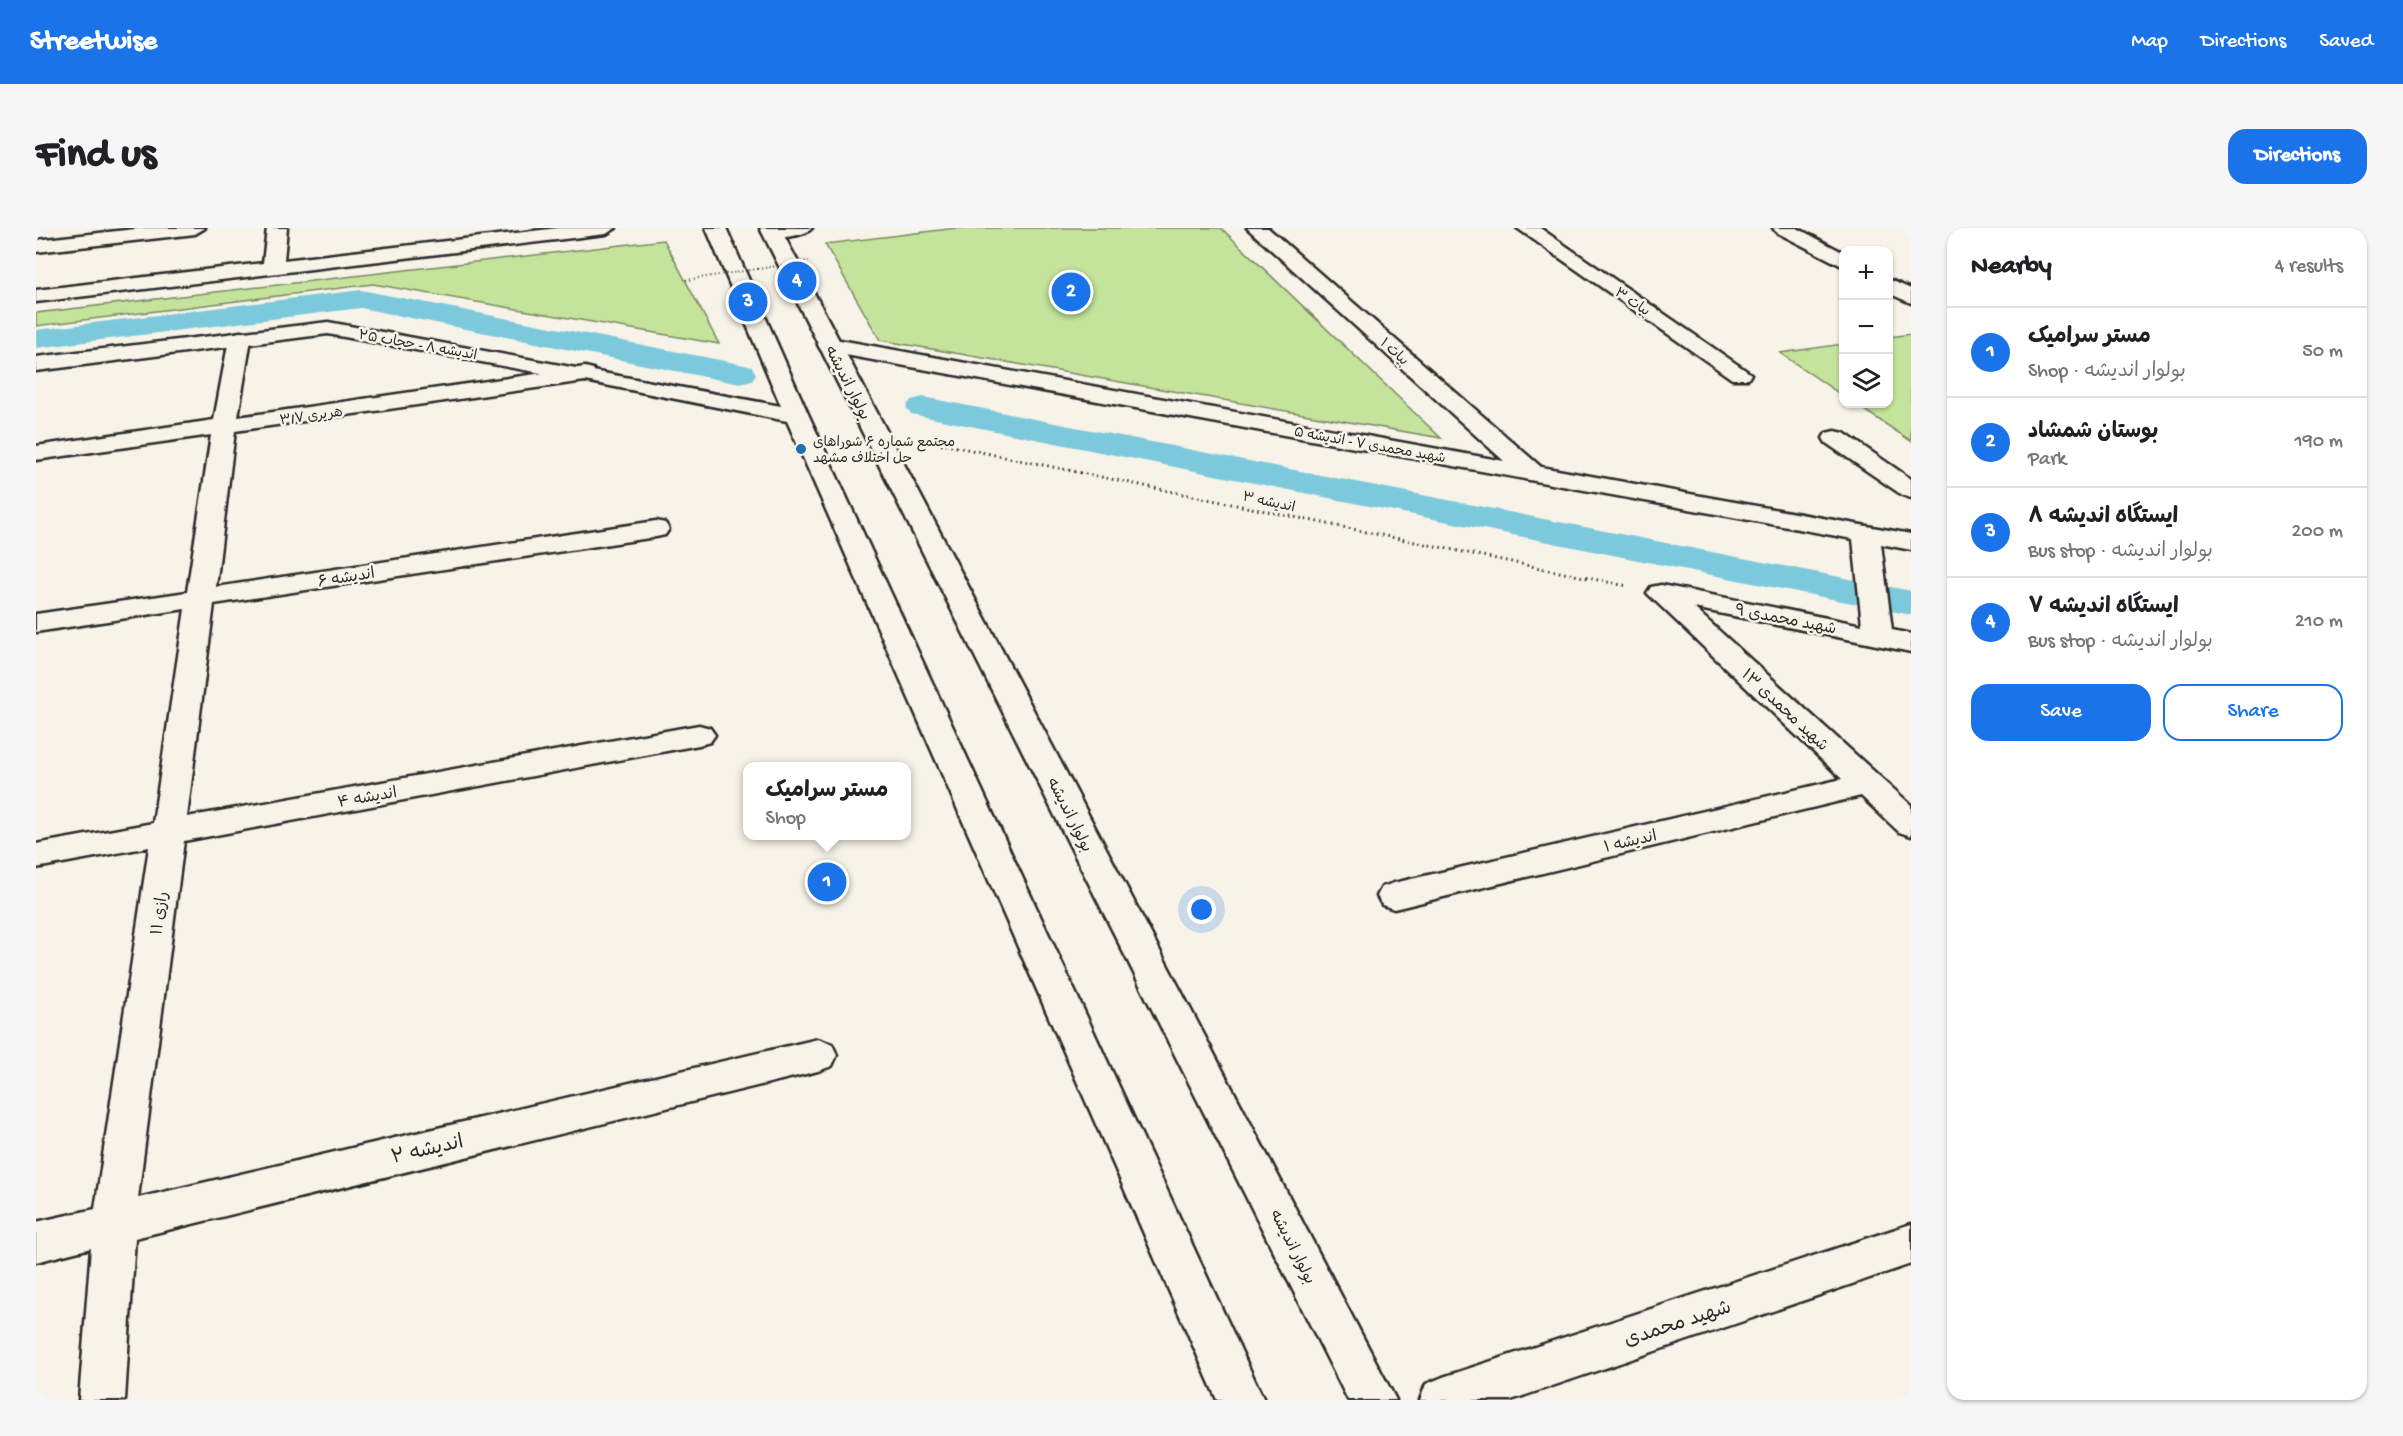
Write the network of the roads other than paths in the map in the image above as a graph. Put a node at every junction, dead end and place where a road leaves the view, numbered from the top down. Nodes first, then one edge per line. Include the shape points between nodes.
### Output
1 (195, 228) edge
2 (277, 228) edge
3 (606, 228) edge
4 (716, 228) edge
5 (1257, 228) edge
6 (1527, 228) edge
7 (1783, 228) edge
8 (782, 229) edge
9 (36, 246) edge
10 (1839, 258) edge
11 (273, 267) junction
12 (1893, 288) edge
13 (36, 296) edge
14 (1911, 297) edge
15 (240, 339) junction
16 (830, 345) junction
17 (36, 364) edge
18 (585, 374) junction
19 (1740, 374) dead end
20 (797, 416) junction
21 (224, 428) junction
22 (1835, 438) dead end
23 (36, 453) edge
24 (1533, 473) junction
25 (1911, 490) edge
26 (656, 529) dead end
27 (1866, 534) junction
28 (1911, 542) edge
29 (1661, 593) joint
30 (201, 598) junction
31 (36, 623) edge
32 (1878, 636) junction
33 (1911, 643) edge
34 (699, 735) dead end
35 (1867, 784) junction
36 (1911, 824) edge
37 (170, 831) junction
38 (36, 856) edge
39 (1394, 896) dead end
40 (818, 1055) dead end
41 (114, 1223) junction
42 (36, 1242) edge
43 (1911, 1244) edge
44 (102, 1400) edge
45 (1240, 1400) edge
46 (1373, 1400) edge
47 (1443, 1400) edge

1 - 9 street
2 - 11 street
3 - 11 street
4 - 20 street
5 - 24 street, بیات ۱
6 - 19 street, بیات ۳
7 - 10 street
8 - 16 street, بولوار اندیشه
11 - 13 street
12 - 14 street
15 - 17 street, اندیشه ۸ - حجاب ۲۵
15 - 18 street, اندیشه ۸ - حجاب ۲۵ via 328,328
15 - 21 street, رازی ۱۱
16 - 24 street, شهید محمدی ۷ - اندیشه ۵
16 - 46 street, بولوار اندیشه
18 - 20 street, اندیشه ۸ - حجاب ۲۵
18 - 21 street, هریری ۳/۷
20 - 45 street
21 - 23 street, هریری ۳/۷
21 - 30 street, رازی ۱۱
22 - 25 street
24 - 27 street, شهید محمدی ۷ - اندیشه ۵
26 - 30 street, اندیشه ۶
27 - 28 street, شهید محمدی ۷ - اندیشه ۵
27 - 32 street
29 - 32 street, شهید محمدی ۹
29 - 35 street, شهید محمدی ۱۳
30 - 31 street, اندیشه ۶
30 - 37 street, رازی ۱۱
32 - 33 street, شهید محمدی ۹
34 - 37 street, اندیشه ۴
35 - 36 street, شهید محمدی ۱۳
35 - 39 street, اندیشه ۱
37 - 38 street, اندیشه ۴
37 - 41 street, رازی ۱۱
40 - 41 street, اندیشه ۲
41 - 42 street, اندیشه ۲
41 - 44 street, رازی ۱۱
43 - 47 street, شهید محمدی

